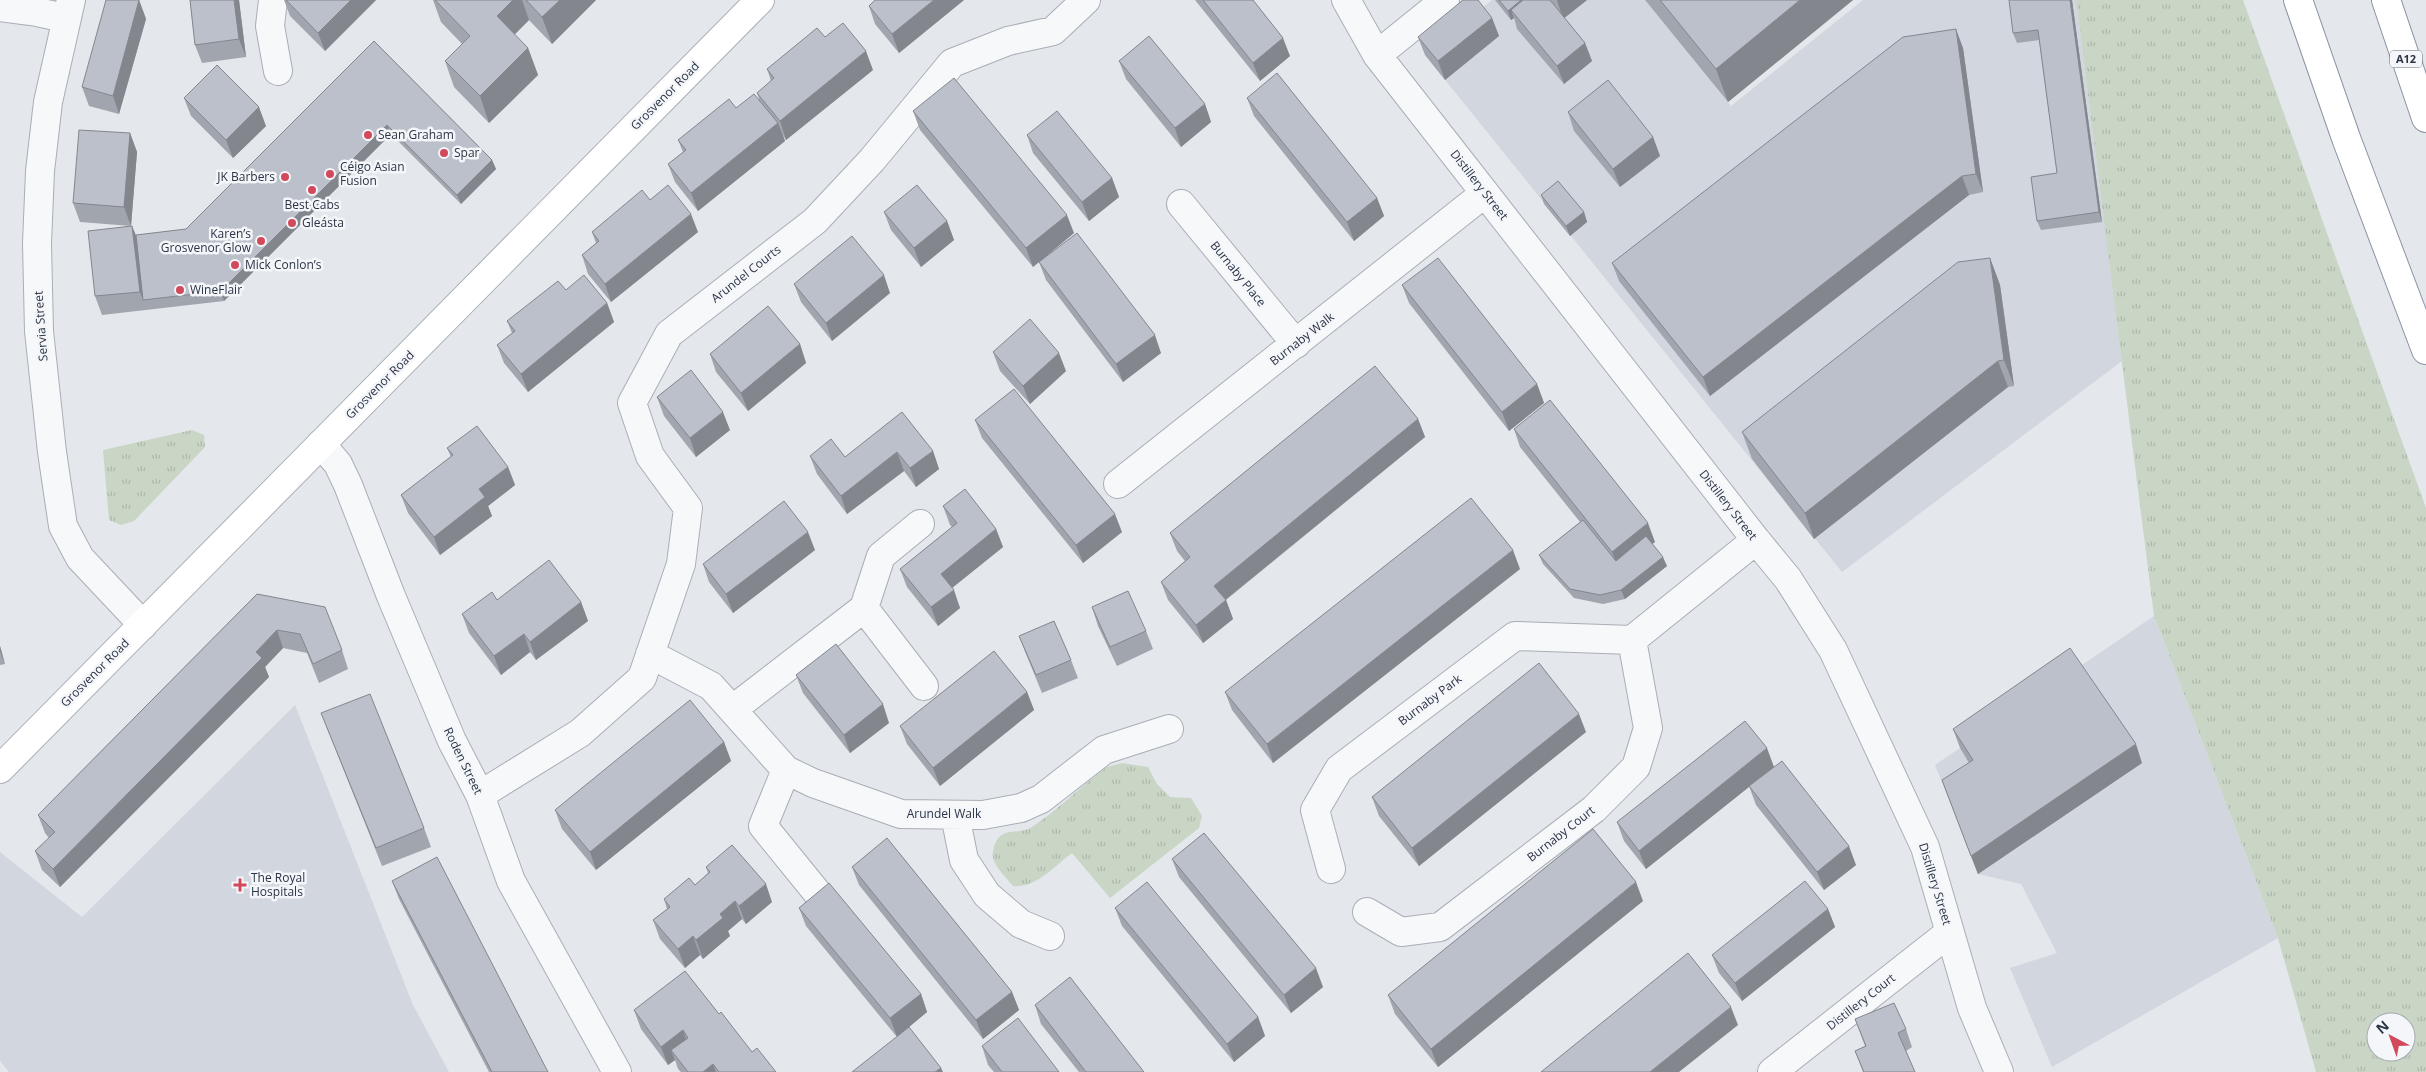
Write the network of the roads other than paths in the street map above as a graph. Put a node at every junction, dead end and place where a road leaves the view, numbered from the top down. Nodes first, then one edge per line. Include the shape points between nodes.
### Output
1 (273, 0) edge
2 (760, 0) edge
3 (1086, 0) edge
4 (1346, 0) edge
5 (1445, 0) edge
6 (2298, 0) edge
7 (2386, 0) edge
8 (0, 7) edge
9 (68, 9) edge
10 (1377, 55) junction
11 (278, 71) dead end
12 (2426, 118) edge
13 (1485, 193) junction
14 (1181, 204) dead end
15 (1296, 344) junction
16 (2426, 350) edge
17 (321, 444) junction
18 (1118, 484) dead end
19 (920, 524) dead end
20 (1756, 540) junction
21 (864, 608) junction
22 (143, 625) junction
23 (1632, 640) junction
24 (650, 654) junction
25 (924, 686) dead end
26 (732, 709) junction
27 (1169, 729) dead end
28 (0, 769) edge
29 (786, 770) junction
30 (480, 795) junction
31 (955, 815) junction
32 (1331, 869) dead end
33 (819, 895) edge
34 (1367, 912) dead end
35 (1950, 932) junction
36 (1050, 936) dead end
37 (617, 1072) edge
38 (1772, 1072) edge
39 (1999, 1072) edge

1 - 11 street via 270,26
2 - 17 main road, Grosvenor Road
3 - 24 street, Arundel Courts via 1053,31 1008,41 952,63 872,160 815,221 669,334 632,403 650,456 688,508 681,564
4 - 10 street, Distillery Street
5 - 10 street
6 - 16 main road
7 - 12 main road, A12
8 - 9 street via 37,12
9 - 22 street, Servia Street via 48,102 40,171 37,243 39,331 52,452 67,534 80,558
10 - 13 street, Distillery Street
13 - 15 street, Burnaby Walk
13 - 20 street, Distillery Street
14 - 15 street, Burnaby Place
15 - 18 street, Burnaby Walk
17 - 22 main road, Grosvenor Road
17 - 30 street, Roden Street via 345,477 449,732
19 - 21 street via 881,556
20 - 23 street
20 - 35 street, Distillery Street via 1788,579 1833,650 1925,848
21 - 25 street
21 - 26 street
22 - 28 main road, Grosvenor Road
23 - 32 street, Burnaby Park via 1515,636 1339,769 1315,810
23 - 34 street, Burnaby Court via 1648,728 1636,767 1594,809 1440,927 1401,932
24 - 26 street, Arundel Walk via 711,686
24 - 30 street, Arundel Courts via 642,678 580,733
26 - 29 street, Arundel Walk
27 - 31 street, Arundel Walk via 1104,750 1041,799 1021,808
29 - 31 street, Arundel Walk via 812,783 901,814
29 - 33 street via 763,826
30 - 37 street, Roden Street via 511,881
31 - 36 street via 964,860 987,895 1021,924
35 - 38 street, Distillery Court
35 - 39 street, Distillery Street via 1972,1008

